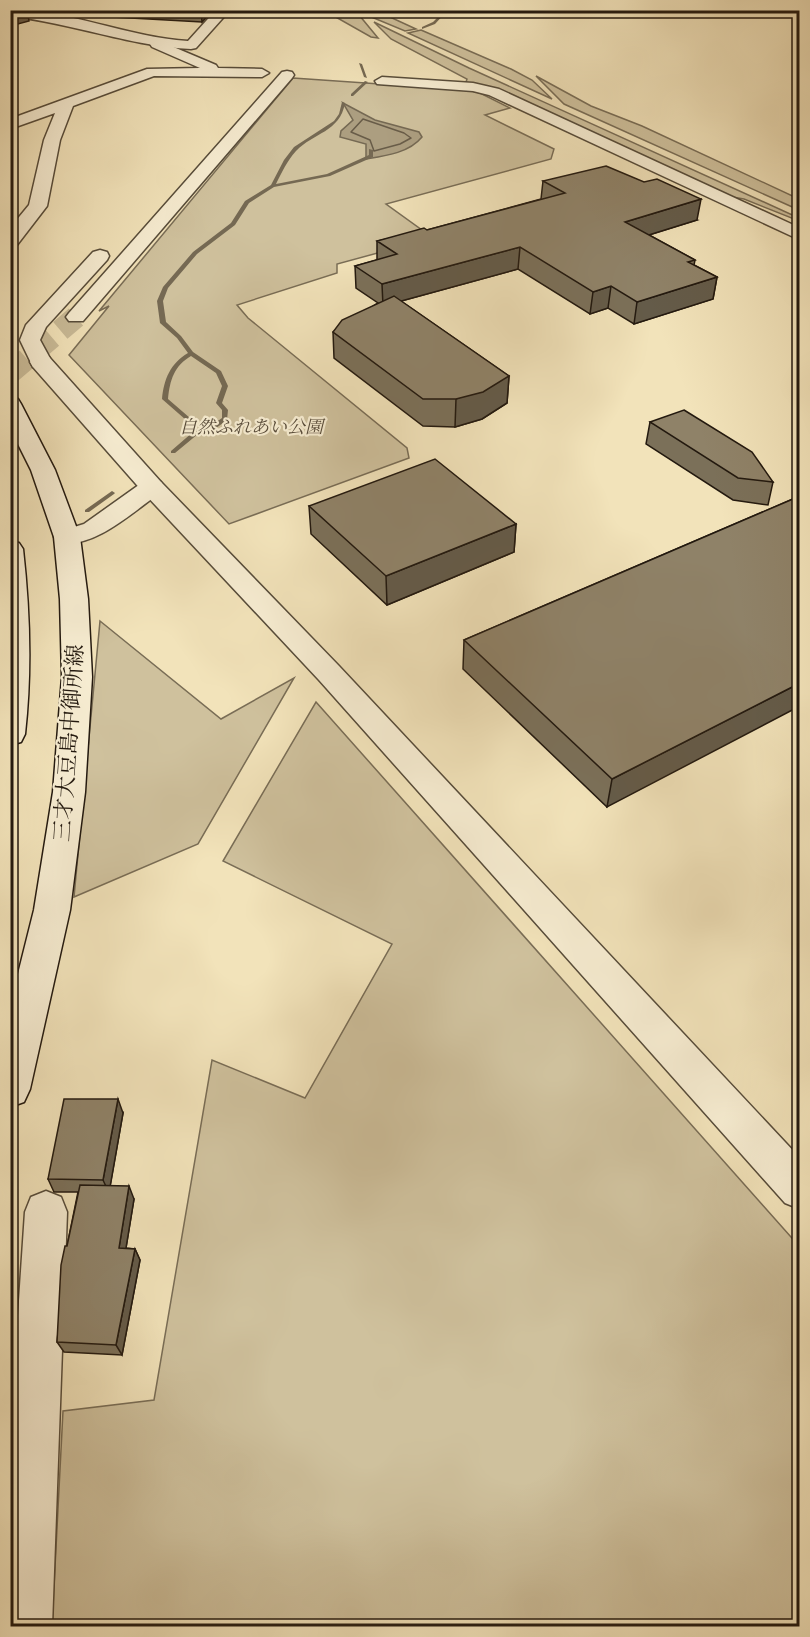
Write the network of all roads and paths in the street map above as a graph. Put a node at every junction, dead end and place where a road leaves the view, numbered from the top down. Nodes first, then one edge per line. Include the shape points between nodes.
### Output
1 (82, 10) edge
2 (224, 10) edge
3 (13, 13) edge
4 (57, 19) junction
5 (157, 44) junction
6 (262, 73) junction
7 (382, 81) dead end
8 (66, 104) junction
9 (10, 124) edge
10 (160, 220) junction
11 (800, 235) edge
12 (10, 241) edge
13 (76, 317) tunnel mouth
14 (10, 332) edge
15 (32, 333) junction
16 (10, 404) edge
17 (152, 487) junction
18 (67, 537) junction
19 (10, 549) edge
20 (14, 612) edge
21 (10, 734) edge
22 (10, 1089) edge
23 (800, 1189) edge
24 (46, 1212) dead end
25 (25, 1626) edge

1 - 4 street via 73,18
2 - 5 street via 191,45
3 - 4 street
4 - 5 street
5 - 6 street via 216,70
6 - 8 street via 152,72
6 - 10 street via 287,75
7 - 11 street via 494,92
8 - 9 street
8 - 12 street via 52,140 38,206
10 - 13 street
10 - 15 street via 119,239
14 - 15 street
15 - 17 street via 32,346 41,362
16 - 18 street, 三才大豆島中御所線 via 43,470
17 - 18 street via 93,529
17 - 23 street via 329,673
18 - 22 street, 三才大豆島中御所線 via 77,677 69,792 52,910
19 - 20 street
20 - 21 street via 15,702
24 - 25 street

